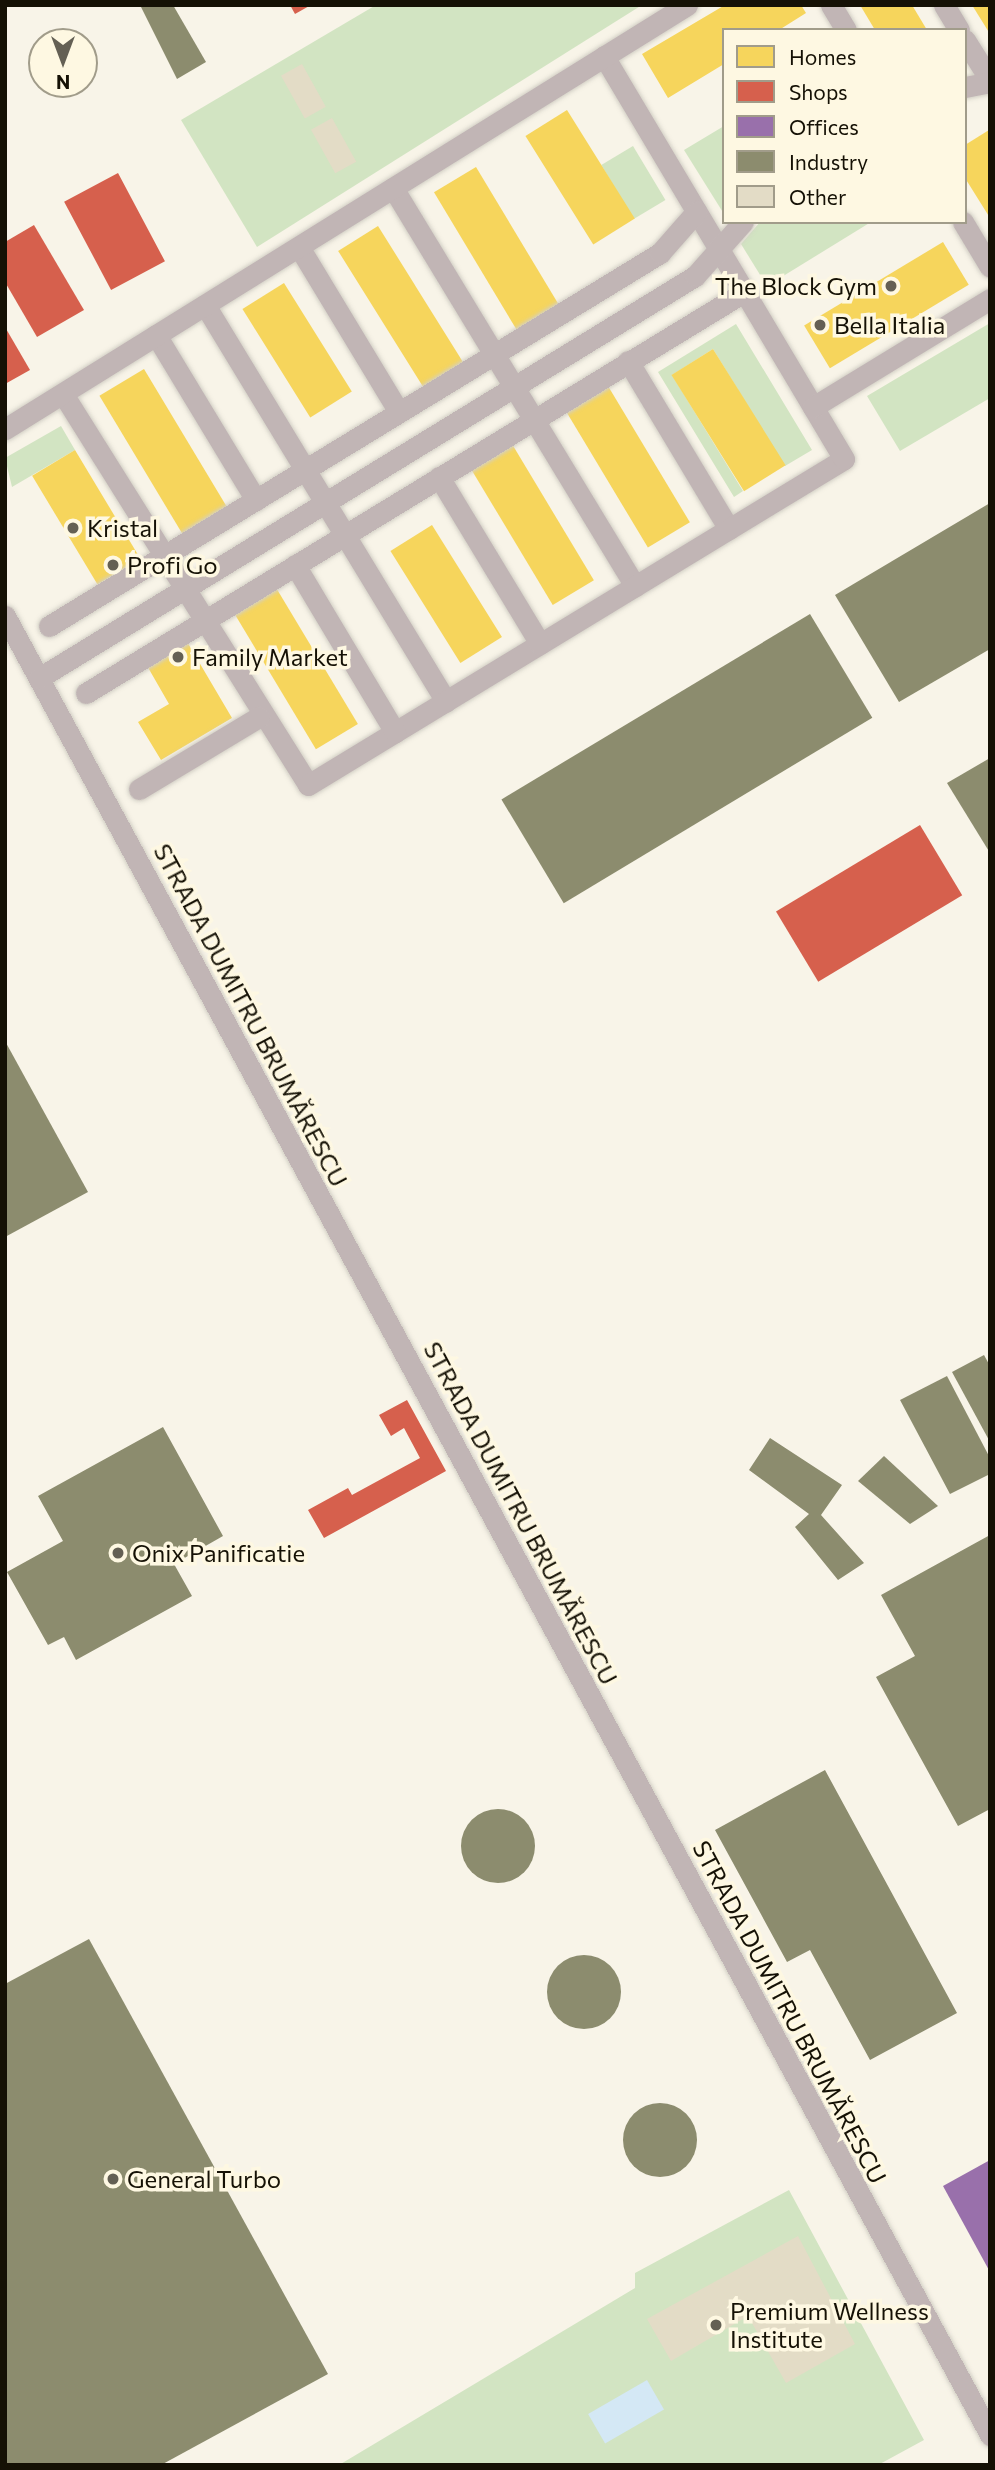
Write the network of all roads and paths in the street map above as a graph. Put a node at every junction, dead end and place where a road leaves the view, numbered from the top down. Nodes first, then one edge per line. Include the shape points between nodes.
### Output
1 (687, 5) edge
2 (831, 5) edge
3 (944, 5) edge
4 (845, 28) edge
5 (958, 28) edge
6 (967, 43) edge
7 (604, 56) junction
8 (990, 81) edge
9 (967, 86) edge
10 (393, 188) junction
11 (696, 212) junction
12 (741, 224) edge
13 (964, 224) edge
14 (299, 247) junction
15 (719, 250) junction
16 (990, 267) edge
17 (744, 292) junction
18 (990, 299) edge
19 (205, 305) junction
20 (156, 335) junction
21 (495, 355) junction
22 (628, 361) junction
23 (514, 386) junction
24 (63, 394) junction
25 (813, 407) junction
26 (399, 412) junction
27 (534, 420) junction
28 (5, 429) edge
29 (305, 470) junction
30 (439, 477) junction
31 (256, 500) junction
32 (325, 502) junction
33 (729, 529) junction
34 (345, 535) junction
35 (162, 557) junction
36 (295, 565) junction
37 (635, 586) junction
38 (182, 589) junction
39 (5, 616) edge
40 (201, 622) junction
41 (49, 626) dead end
42 (540, 644) junction
43 (39, 678) junction
44 (86, 693) dead end
45 (446, 701) junction
46 (259, 717) junction
47 (395, 732) junction
48 (139, 789) dead end
49 (990, 2435) edge

1 - 7 street
2 - 4 street
3 - 5 street
6 - 8 street
7 - 10 street
7 - 11 street
8 - 9 street
10 - 14 street
10 - 21 street
11 - 15 street
11 - 21 street via 660,253
12 - 15 street
13 - 16 street
14 - 19 street
14 - 26 street
15 - 17 street
15 - 23 street via 695,276
17 - 22 street
17 - 25 street
18 - 25 street
19 - 20 street
19 - 29 street
20 - 24 street
20 - 31 street
21 - 23 street
21 - 26 street
22 - 27 street
22 - 33 street
23 - 27 street
23 - 32 street
24 - 28 street
24 - 35 street
25 - 33 street via 844,459
26 - 29 street
27 - 30 street
27 - 37 street
29 - 31 street
29 - 32 street
30 - 34 street
30 - 42 street
31 - 35 street
32 - 34 street
32 - 38 street
33 - 37 street
34 - 36 street
34 - 45 street
35 - 38 street
35 - 41 street
36 - 40 street
36 - 47 street
37 - 42 street
38 - 40 street
38 - 43 street
39 - 43 street, STRADA DUMITRU BRUMĂRESCU
40 - 44 street
40 - 46 street
42 - 45 street
43 - 49 street, STRADA DUMITRU BRUMĂRESCU
45 - 47 street
46 - 47 street via 308,785
46 - 48 street

